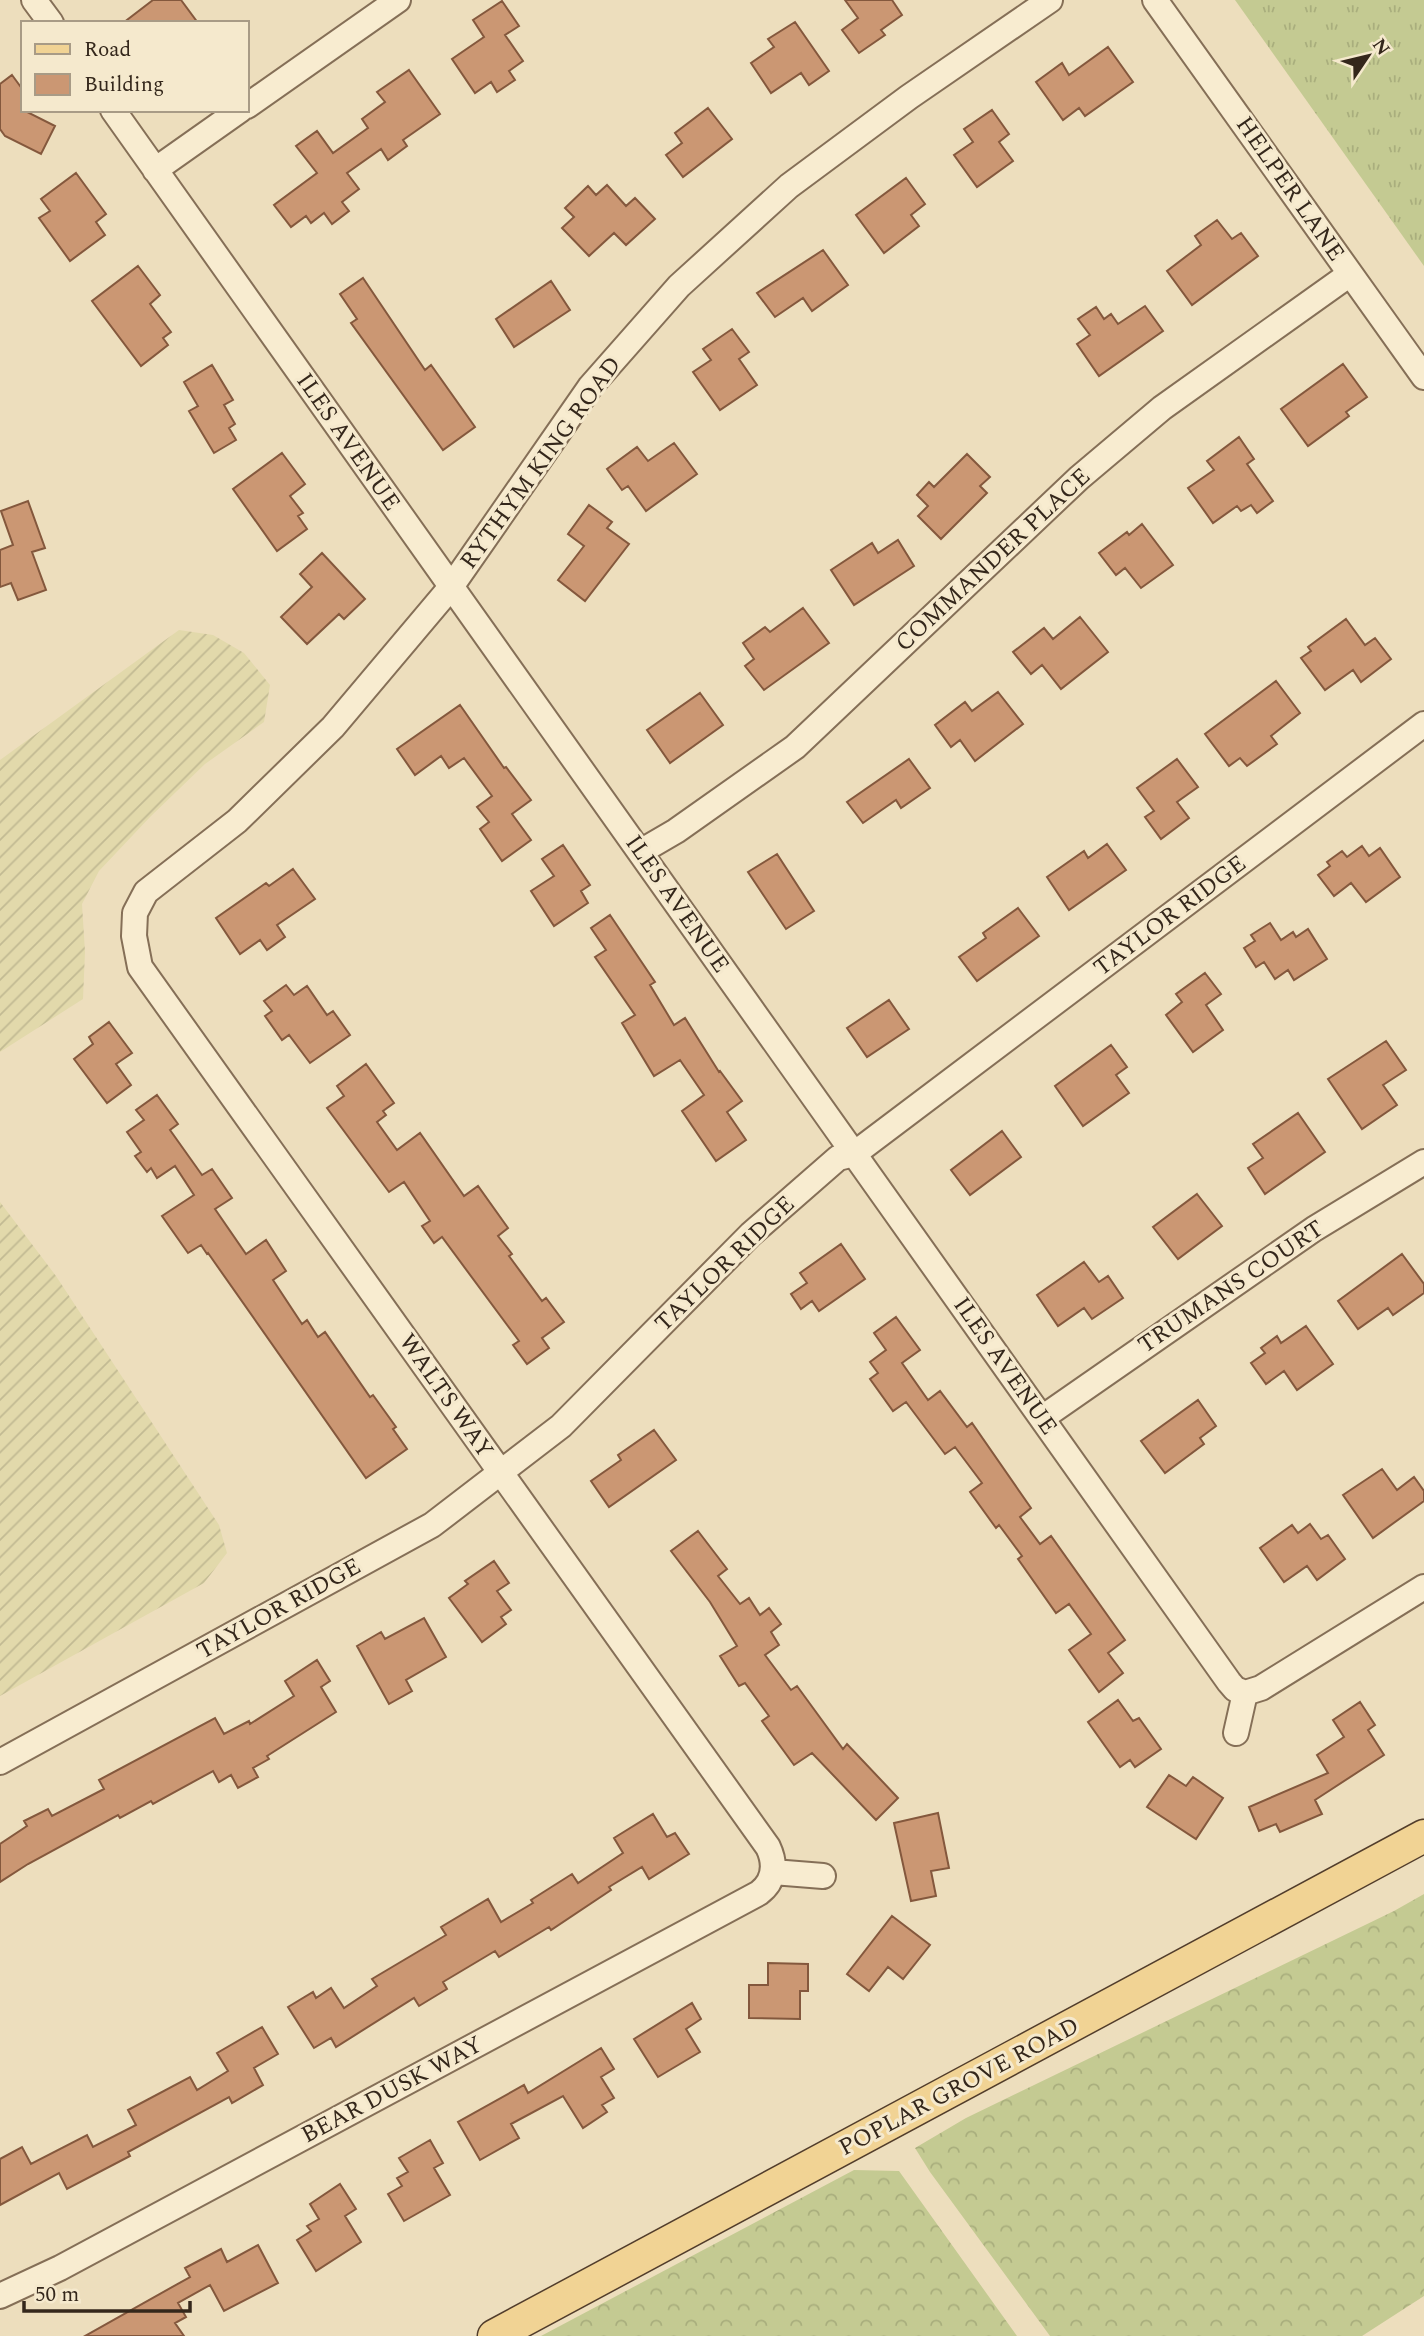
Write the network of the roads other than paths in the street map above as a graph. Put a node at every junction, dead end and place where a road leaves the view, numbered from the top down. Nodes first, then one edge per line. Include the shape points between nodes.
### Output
1 (34, 0) edge
2 (398, 0) edge
3 (1050, 0) edge
4 (1155, 0) edge
5 (50, 21) edge
6 (248, 105) edge
7 (114, 112) edge
8 (237, 112) edge
9 (155, 170) junction
10 (1350, 274) junction
11 (1424, 377) edge
12 (452, 587) junction
13 (1424, 724) edge
14 (640, 852) junction
15 (135, 913) joint
16 (854, 1154) junction
17 (1424, 1162) edge
18 (1042, 1418) junction
19 (500, 1473) junction
20 (1424, 1587) edge
21 (1245, 1693) junction
22 (1236, 1733) dead end
23 (0, 1762) edge
24 (1424, 1836) edge
25 (773, 1872) junction
26 (823, 1876) dead end
27 (0, 2296) edge
28 (494, 2336) edge

1 - 5 street
2 - 6 street
3 - 12 street, RYTHYM KING ROAD via 789,186 679,286 590,387
4 - 10 street, HELPER LANE
7 - 9 street, ILES AVENUE
8 - 9 street
9 - 12 street, ILES AVENUE
10 - 11 street, HELPER LANE
10 - 14 street, COMMANDER PLACE via 1162,408 1079,478 795,747
12 - 14 street, ILES AVENUE
12 - 15 street, RYTHYM KING ROAD via 333,727 237,821 146,892
13 - 16 street, TAYLOR RIDGE
14 - 16 street, ILES AVENUE
15 - 19 street, WALTS WAY via 140,967
16 - 18 street, ILES AVENUE
16 - 19 street, TAYLOR RIDGE via 838,1158 751,1234 561,1426
17 - 18 street, TRUMANS COURT via 1314,1230
18 - 21 street, ILES AVENUE via 1229,1682
19 - 23 street, TAYLOR RIDGE via 432,1525
19 - 25 street, WALTS WAY via 768,1847
20 - 21 street via 1261,1688
21 - 22 street
24 - 28 main road, POPLAR GROVE ROAD
25 - 26 street
25 - 27 street, BEAR DUSK WAY via 759,1893 72,2262

